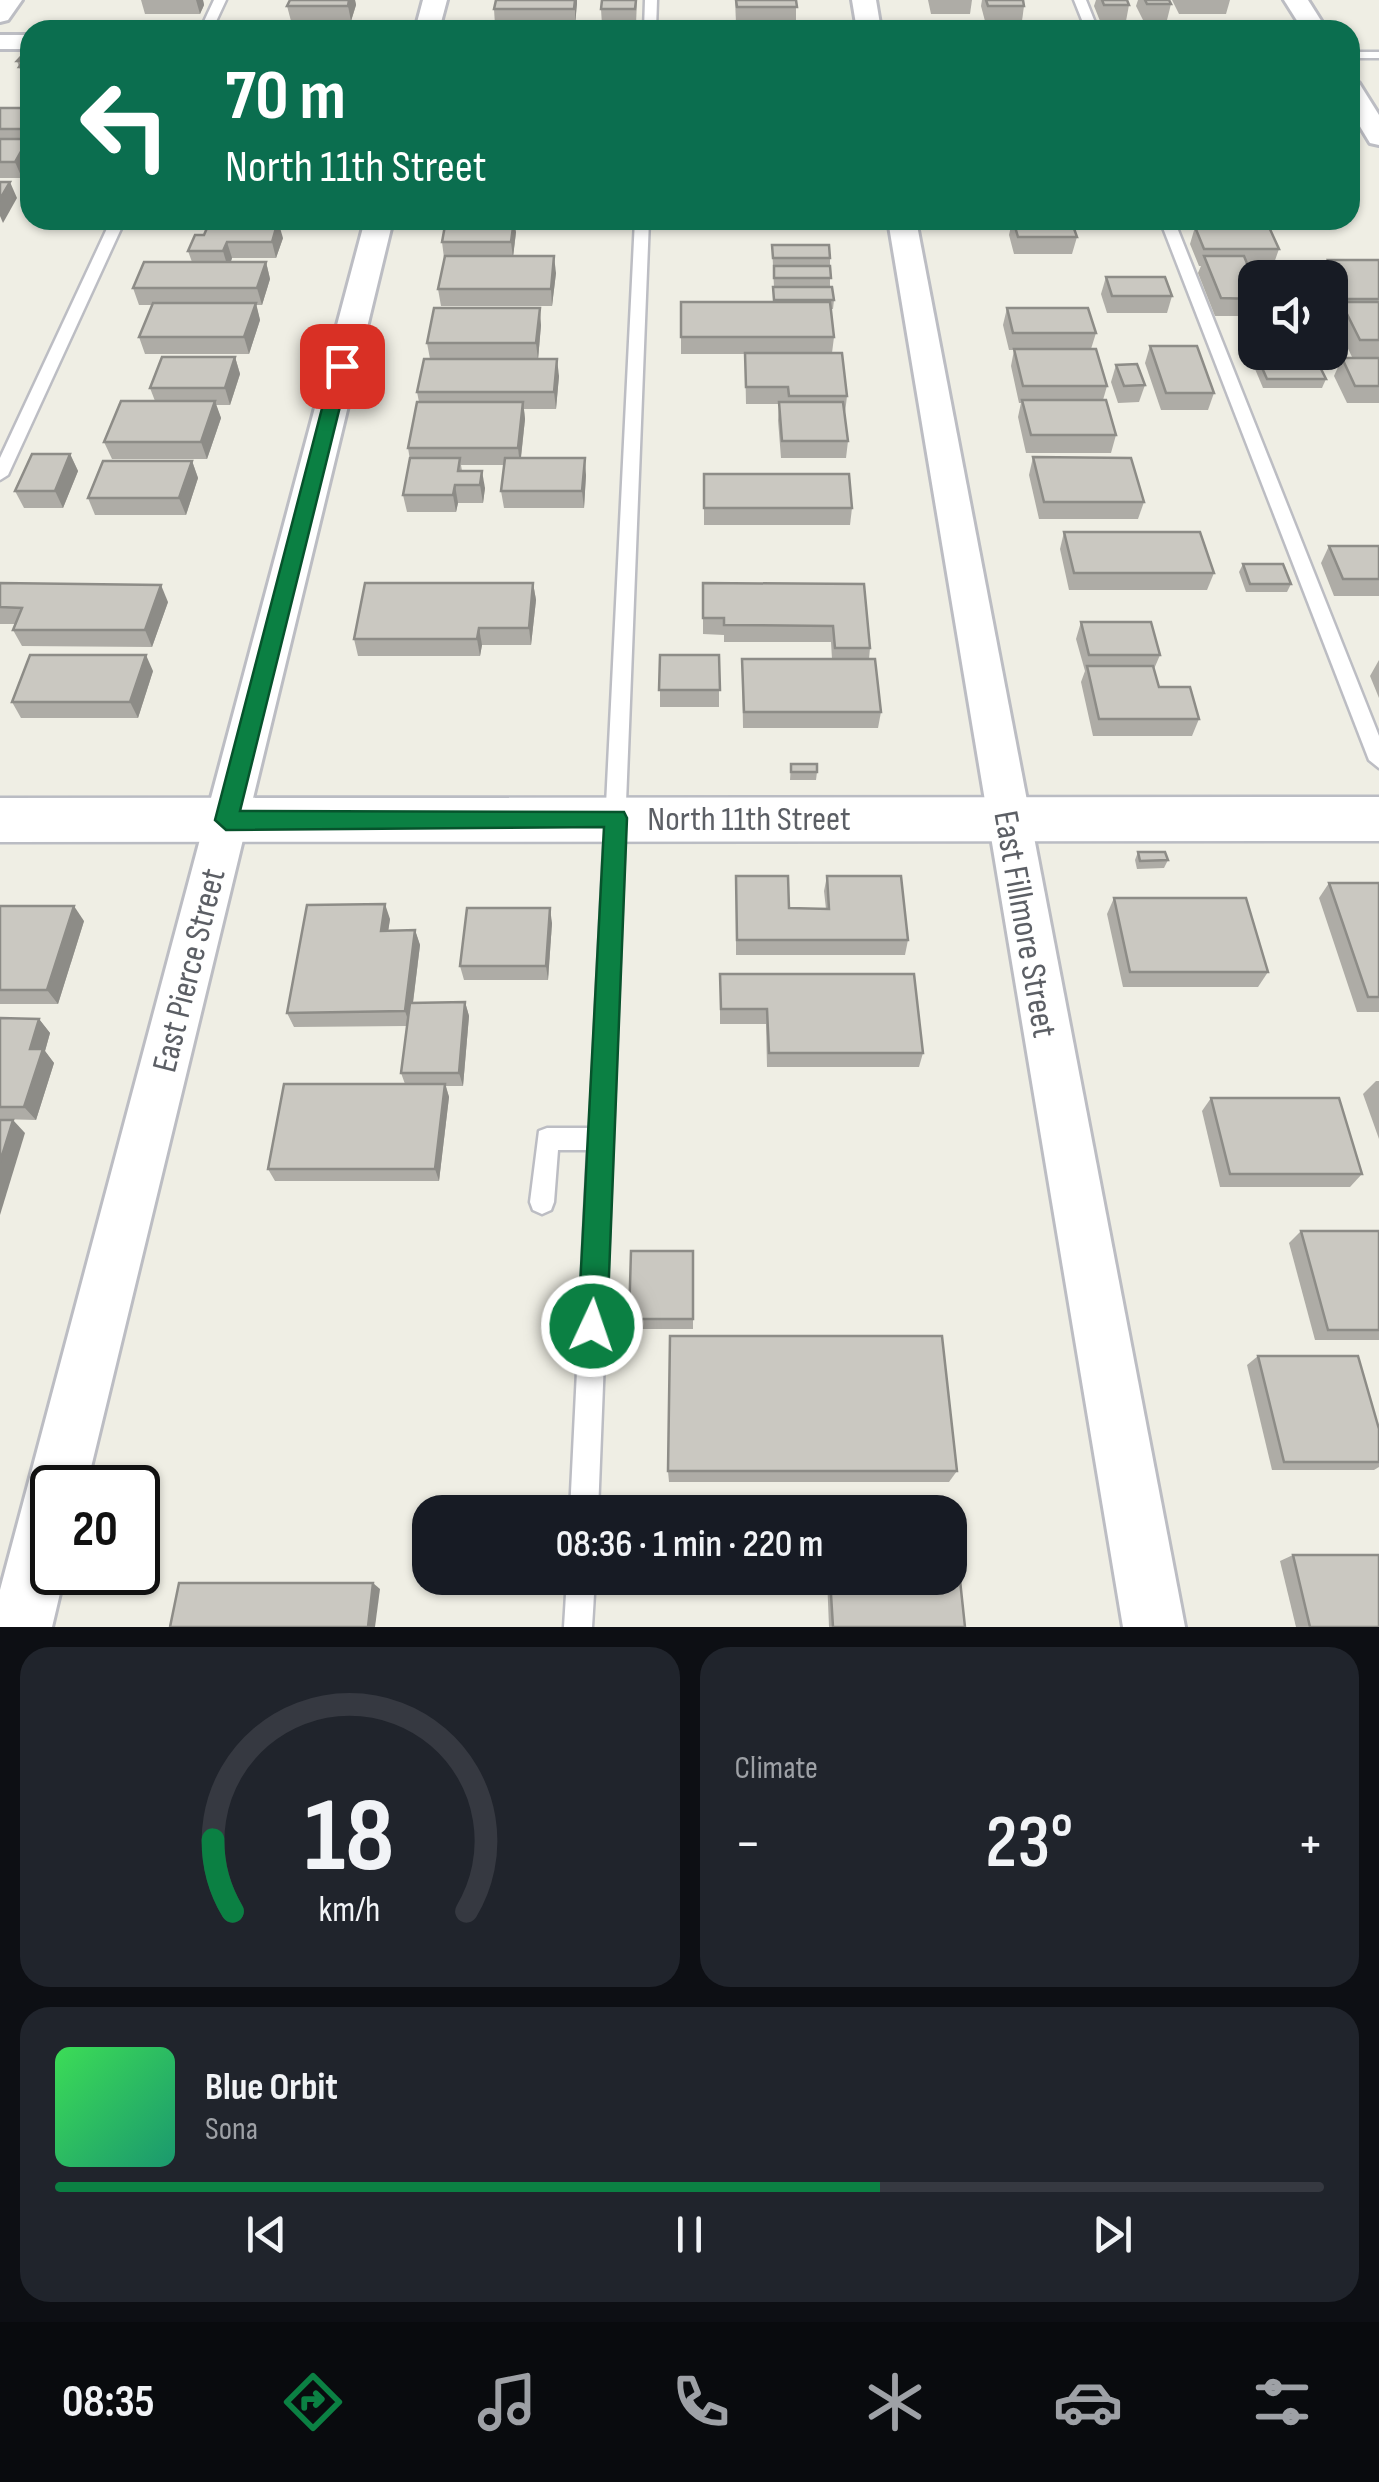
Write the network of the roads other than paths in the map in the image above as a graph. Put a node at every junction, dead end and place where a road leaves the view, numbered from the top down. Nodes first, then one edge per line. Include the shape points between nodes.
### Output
1 (10, 0) edge
2 (0, 14) edge
3 (1360, 105) edge
4 (1379, 137) edge
5 (113, 230) edge
6 (376, 230) edge
7 (642, 230) edge
8 (904, 230) edge
9 (1170, 230) edge
10 (0, 475) edge
11 (1379, 760) edge
12 (616, 818) junction
13 (1006, 818) junction
14 (1379, 819) edge
15 (0, 820) edge
16 (226, 820) junction
17 (601, 1138) junction
18 (542, 1202) dead end
19 (63, 1465) edge
20 (585, 1495) edge
21 (30, 1591) edge
22 (579, 1595) edge
23 (21, 1627) edge
24 (578, 1627) edge
25 (1154, 1627) edge

1 - 2 street
3 - 4 street
5 - 10 lane
6 - 16 street, East Pierce Street
7 - 12 lane
8 - 13 street, East Fillmore Street
9 - 11 lane
12 - 13 street, North 11th Street
12 - 16 street, North 11th Street
12 - 17 lane
13 - 14 street, North 11th Street
13 - 25 street, East Fillmore Street
15 - 16 street, North 11th Street
16 - 19 street, East Pierce Street
17 - 18 lane via 547,1139
17 - 20 lane
21 - 23 street
22 - 24 lane

